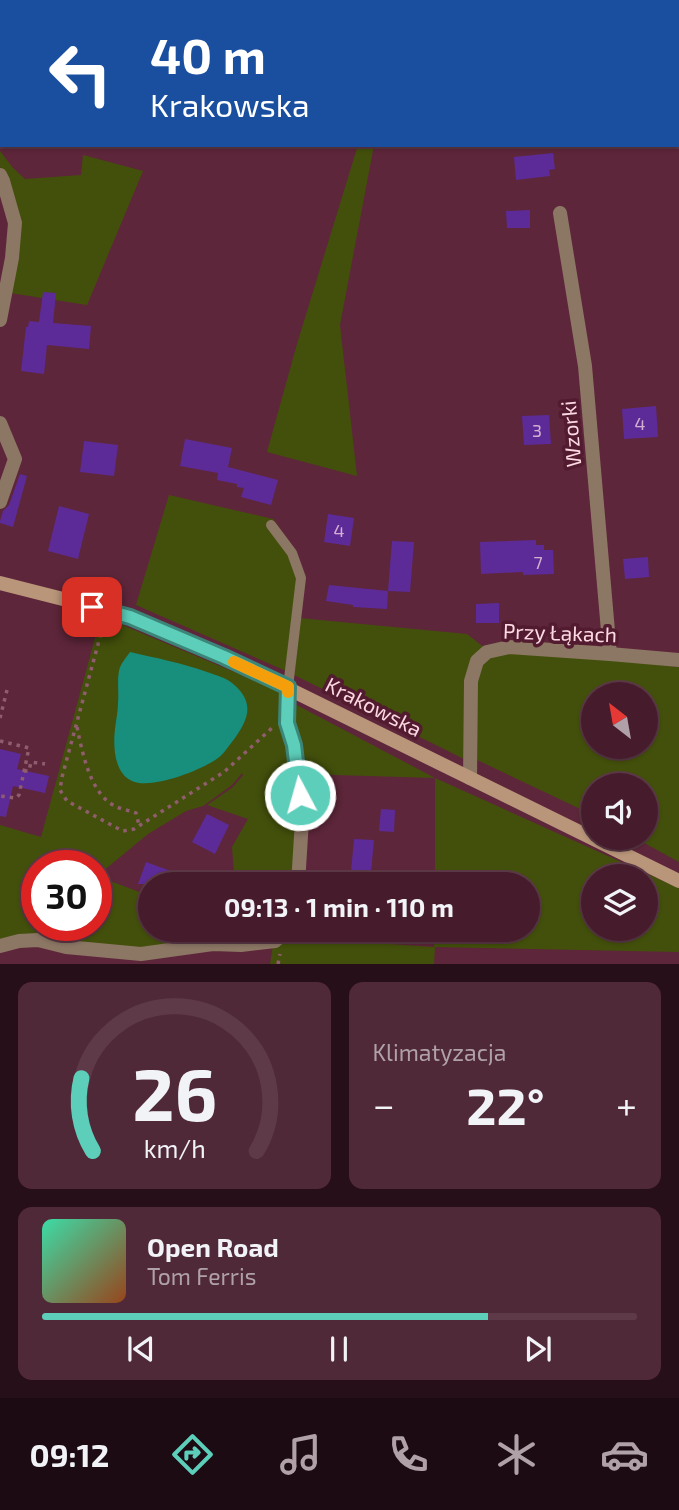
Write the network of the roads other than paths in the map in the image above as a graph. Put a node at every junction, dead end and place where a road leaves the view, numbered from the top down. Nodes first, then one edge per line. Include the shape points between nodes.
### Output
1 (0, 175) edge
2 (560, 213) dead end
3 (0, 320) edge
4 (0, 423) edge
5 (0, 502) edge
6 (271, 525) dead end
7 (0, 583) edge
8 (610, 654) junction
9 (679, 660) edge
10 (288, 687) junction
11 (470, 778) junction
12 (299, 872) edge
13 (679, 881) edge
14 (266, 942) edge
15 (0, 946) edge

1 - 3 street via 15,223
2 - 8 street, Wzorki via 585,366
4 - 5 street via 15,459
6 - 10 lane via 292,553 300,578
7 - 10 street, Krakowska via 130,617
8 - 9 street, Przy Łąkach
8 - 11 street, Przy Łąkach via 509,647 487,652 477,661 471,681
10 - 11 street, Krakowska
10 - 12 street via 287,723 294,745 302,820
11 - 13 street, Krakowska
14 - 15 street via 141,954 38,940

